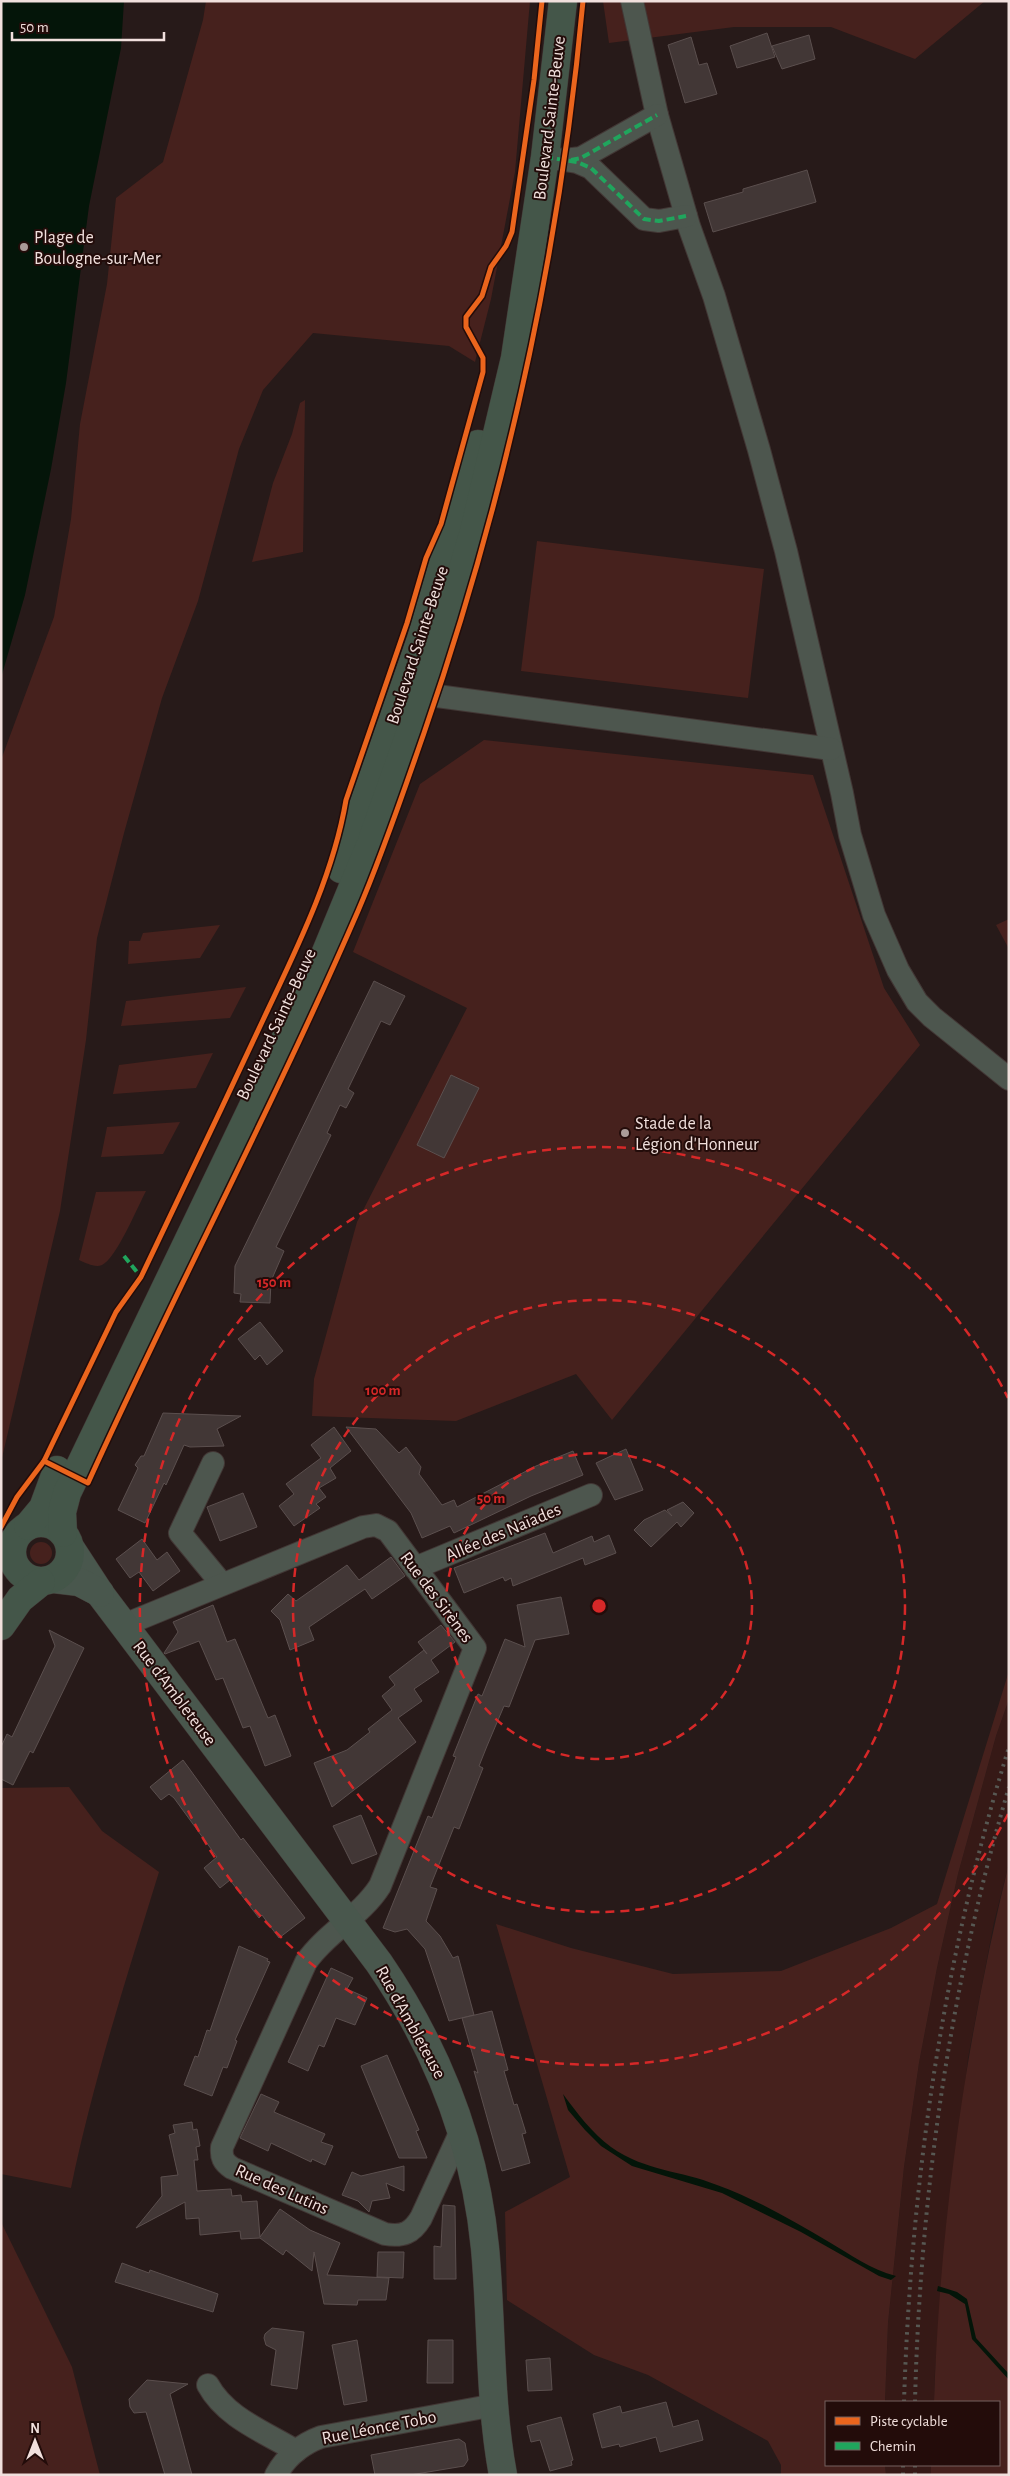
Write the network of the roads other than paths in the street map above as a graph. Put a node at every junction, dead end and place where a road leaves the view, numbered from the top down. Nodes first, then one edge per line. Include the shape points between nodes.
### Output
1 (563, 1) edge
2 (632, 1) edge
3 (657, 115) junction
4 (555, 159) junction
5 (686, 216) junction
6 (415, 689) junction
7 (831, 749) junction
8 (1009, 1079) edge
9 (213, 1463) dead end
10 (591, 1495) dead end
11 (28, 1526) junction
12 (67, 1541) junction
13 (13, 1559) junction
14 (415, 1568) junction
15 (48, 1580) junction
16 (222, 1584) junction
17 (101, 1595) junction
18 (1, 1605) edge
19 (124, 1625) junction
20 (1, 1626) edge
21 (348, 1921) junction
22 (461, 2131) junction
23 (208, 2385) dead end
24 (495, 2405) junction
25 (296, 2451) junction
26 (276, 2475) edge
27 (503, 2475) edge

1 - 4 main road, Boulevard Sainte-Beuve
2 - 3 street
3 - 4 street via 581,158
3 - 5 street
4 - 5 street via 584,165 599,174 644,219 658,221
4 - 6 main road, Boulevard Sainte-Beuve via 532,235 519,339 467,558
5 - 7 street via 714,296 759,450 786,550
6 - 7 street
6 - 11 main road, Boulevard Sainte-Beuve via 305,964 113,1363 54,1477 43,1508
6 - 12 main road, Boulevard Sainte-Beuve via 371,843 319,969 67,1493 62,1512
7 - 8 street via 857,860 879,929 904,982 927,1012
9 - 16 street via 180,1533
10 - 14 street, Allée des Naïades
11 - 12 main road via 45,1523 55,1526
11 - 13 main road via 16,1538 12,1548
12 - 15 main road via 66,1568
12 - 17 street, Rue d'Ambleteuse
13 - 15 main road via 21,1574 30,1580
13 - 18 main road
14 - 16 street, Rue des Sirènes via 388,1531 376,1524
14 - 21 street, Rue des Sirènes via 476,1648 386,1873 374,1895
15 - 17 street, Rue d'Ambleteuse via 79,1582
15 - 20 main road via 20,1599
16 - 19 street, Rue des Sirènes
17 - 19 street, Rue d'Ambleteuse
19 - 21 street, Rue d'Ambleteuse
21 - 22 street, Rue d'Ambleteuse via 395,1987 421,2032 449,2092
21 - 22 street, Rue des Lutins via 320,1944 301,1972 222,2147 223,2159 232,2168 376,2230 400,2235 412,2231 421,2218
22 - 24 street, Rue d'Ambleteuse via 485,2247
23 - 25 street via 228,2411
24 - 25 street, Rue Léonce Tobo via 321,2437
24 - 27 street, Rue d'Ambleteuse
25 - 26 street, Rue Léonce Tobo

